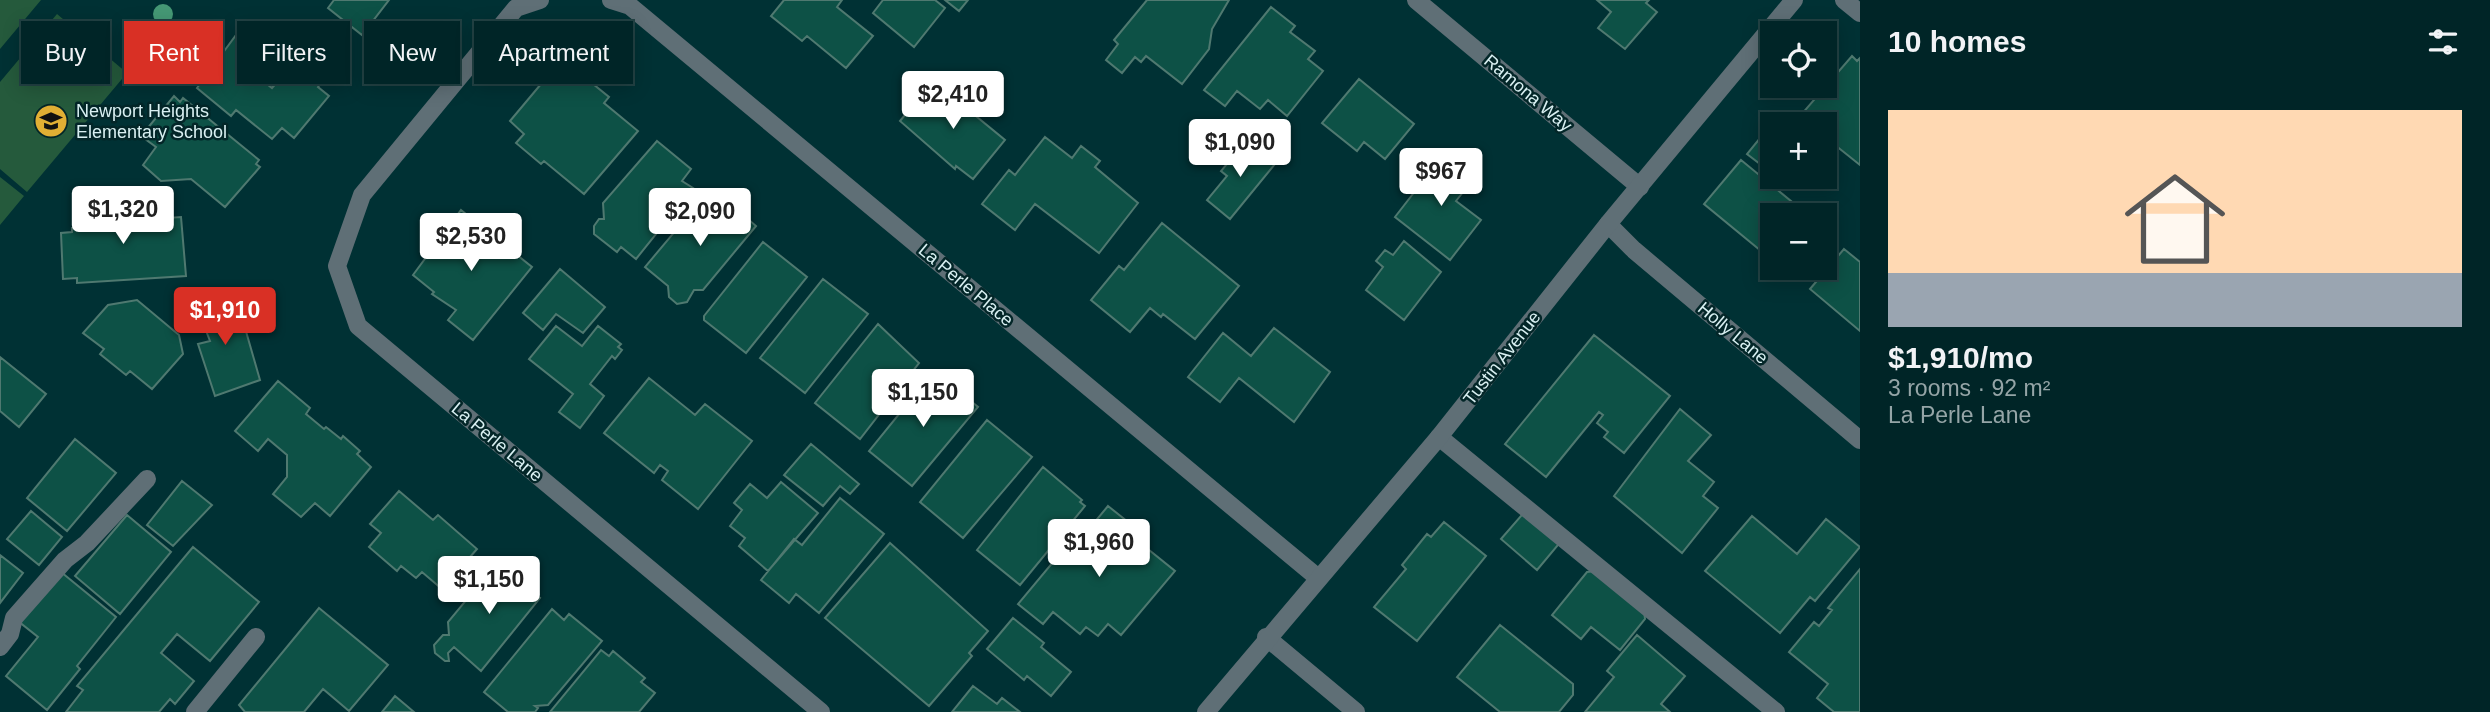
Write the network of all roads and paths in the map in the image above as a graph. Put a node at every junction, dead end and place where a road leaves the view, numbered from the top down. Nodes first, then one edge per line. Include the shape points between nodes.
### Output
1 (540, 0) edge
2 (611, 0) edge
3 (1416, 0) edge
4 (1794, 0) edge
5 (1844, 0) edge
6 (1860, 13) edge
7 (1640, 187) junction
8 (1608, 224) junction
9 (1439, 438) junction
10 (1860, 440) edge
11 (147, 479) dead end
12 (1317, 577) junction
13 (256, 637) dead end
14 (1266, 637) junction
15 (0, 648) edge
16 (195, 712) edge
17 (821, 712) edge
18 (1206, 712) edge
19 (1356, 712) edge
20 (1776, 712) edge

1 - 17 street, La Perle Lane via 516,8 362,195 337,266 358,326
2 - 12 street, La Perle Place via 631,6
3 - 7 street, Ramona Way
4 - 7 street, Tustin Avenue
5 - 6 street
7 - 8 street, Tustin Avenue
8 - 9 street, Tustin Avenue
8 - 10 street, Holly Lane
9 - 12 street, Tustin Avenue
9 - 20 street
11 - 15 street via 22,608
12 - 14 street, Tustin Avenue
13 - 16 street
14 - 18 street, Tustin Avenue
14 - 19 street

